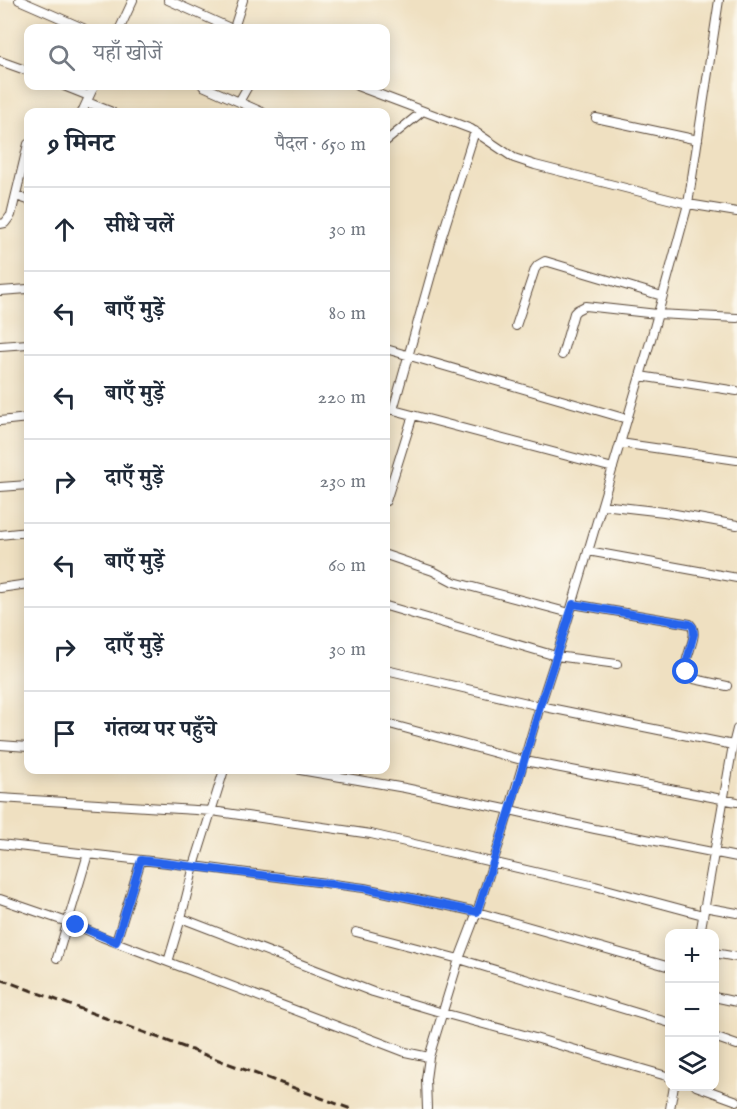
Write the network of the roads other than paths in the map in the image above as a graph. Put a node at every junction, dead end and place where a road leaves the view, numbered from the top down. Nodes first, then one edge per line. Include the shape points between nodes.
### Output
1 (19, 0) edge
2 (134, 0) edge
3 (168, 0) edge
4 (243, 0) edge
5 (719, 0) edge
6 (74, 24) edge
7 (122, 24) edge
8 (223, 24) edge
9 (234, 24) edge
10 (0, 61) edge
11 (24, 70) edge
12 (71, 90) edge
13 (92, 90) edge
14 (212, 90) edge
15 (246, 90) edge
16 (368, 90) edge
17 (88, 99) junction
18 (239, 102) junction
19 (84, 108) edge
20 (105, 108) edge
21 (253, 108) edge
22 (423, 111) junction
23 (596, 118) dead end
24 (475, 131) junction
25 (390, 138) edge
26 (698, 140) junction
27 (24, 161) edge
28 (16, 196) junction
29 (24, 199) edge
30 (688, 204) junction
31 (737, 212) edge
32 (0, 224) edge
33 (24, 289) edge
34 (0, 291) edge
35 (662, 296) junction
36 (657, 314) junction
37 (737, 318) edge
38 (516, 326) dead end
39 (24, 344) edge
40 (0, 346) edge
41 (390, 350) edge
42 (562, 355) dead end
43 (408, 356) junction
44 (640, 376) junction
45 (737, 391) edge
46 (390, 406) edge
47 (390, 409) edge
48 (413, 415) junction
49 (24, 418) edge
50 (627, 419) junction
51 (0, 421) edge
52 (620, 442) junction
53 (737, 460) edge
54 (613, 468) junction
55 (24, 485) edge
56 (0, 488) edge
57 (390, 488) edge
58 (602, 505) junction
59 (737, 525) edge
60 (24, 532) edge
61 (0, 535) edge
62 (588, 551) junction
63 (390, 556) edge
64 (737, 578) edge
65 (24, 585) edge
66 (0, 588) edge
67 (390, 607) edge
68 (571, 609) junction
69 (556, 656) junction
70 (616, 664) dead end
71 (390, 671) edge
72 (727, 686) dead end
73 (540, 706) junction
74 (390, 724) edge
75 (737, 729) edge
76 (0, 745) edge
77 (733, 745) junction
78 (24, 747) edge
79 (525, 761) junction
80 (223, 774) edge
81 (323, 774) edge
82 (0, 798) edge
83 (723, 799) junction
84 (737, 802) edge
85 (510, 810) junction
86 (212, 811) junction
87 (0, 844) edge
88 (714, 852) junction
89 (88, 854) junction
90 (737, 857) edge
91 (141, 860) junction
92 (493, 861) junction
93 (194, 866) junction
94 (0, 898) edge
95 (704, 911) junction
96 (477, 912) junction
97 (737, 913) edge
98 (181, 918) junction
99 (68, 922) junction
100 (701, 929) edge
101 (356, 932) dead end
102 (116, 942) junction
103 (719, 954) edge
104 (737, 957) edge
105 (57, 958) dead end
106 (459, 959) junction
107 (168, 962) junction
108 (665, 966) edge
109 (719, 999) edge
110 (737, 1002) edge
111 (443, 1013) junction
112 (665, 1022) edge
113 (719, 1039) edge
114 (737, 1044) edge
115 (429, 1057) junction
116 (665, 1076) edge
117 (673, 1091) edge
118 (710, 1091) edge
119 (737, 1101) edge
120 (427, 1109) edge
121 (670, 1109) edge

1 - 6 street
2 - 7 street
3 - 8 street
4 - 9 street
5 - 26 street
10 - 11 street
12 - 17 street
13 - 17 street
14 - 18 street
15 - 18 street
16 - 22 street
17 - 19 street
17 - 20 street
18 - 21 street
22 - 24 street
22 - 25 street
23 - 26 street
24 - 30 street via 513,158
24 - 43 street
26 - 30 street
27 - 28 street
28 - 29 street
28 - 32 street via 11,215
30 - 31 street
30 - 35 street
33 - 34 street
35 - 36 street
35 - 38 street via 545,261 535,269
36 - 37 street
36 - 42 street via 590,306 579,309 574,313
36 - 44 street
39 - 40 street
41 - 43 street
43 - 46 street
43 - 50 street
44 - 45 street
44 - 50 street
47 - 48 street
48 - 54 street
48 - 57 street
49 - 51 street
50 - 52 street
52 - 53 street
52 - 54 street
54 - 58 street
55 - 56 street
58 - 59 street
58 - 62 street
60 - 61 street
62 - 64 street
62 - 68 street
63 - 68 street via 454,582
65 - 66 street
67 - 69 street
68 - 69 street
68 - 72 street via 690,624 694,632 685,667 687,675
69 - 70 street
69 - 73 street
71 - 73 street
73 - 77 street
73 - 79 street
74 - 79 street
75 - 77 street
76 - 78 street
77 - 83 street
79 - 83 street
79 - 85 street
80 - 86 street
81 - 85 street
82 - 86 street
83 - 84 street
83 - 88 street
85 - 88 street
85 - 92 street
86 - 92 street via 371,834
86 - 93 street
87 - 89 street
88 - 90 street
88 - 95 street
89 - 91 street
89 - 99 street
91 - 93 street
91 - 102 street
92 - 95 street
92 - 96 street
93 - 96 street via 364,888
93 - 98 street
94 - 99 street
95 - 97 street
95 - 100 street
96 - 106 street
96 - 108 street
98 - 107 street
98 - 111 street via 373,992
99 - 102 street
99 - 105 street
101 - 106 street
102 - 107 street
103 - 104 street
106 - 111 street
106 - 112 street
107 - 115 street via 405,1052
109 - 110 street
111 - 115 street
111 - 116 street
113 - 114 street
115 - 120 street
117 - 121 street
118 - 119 street

